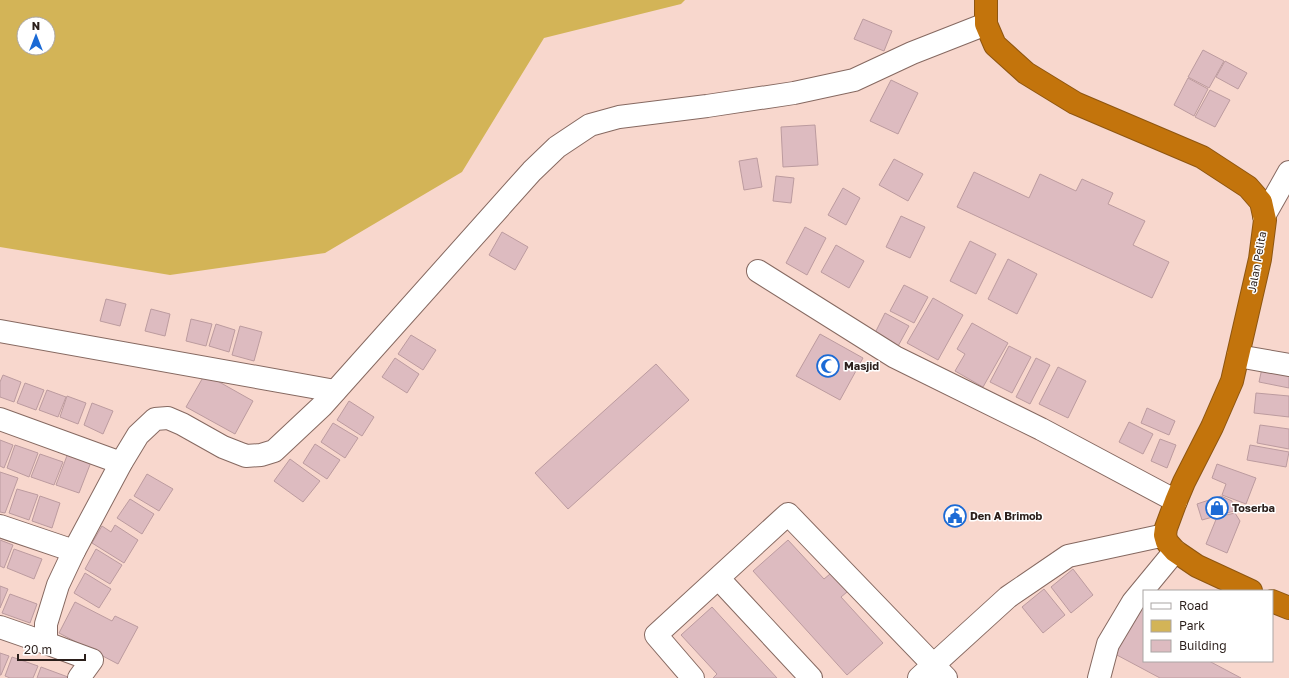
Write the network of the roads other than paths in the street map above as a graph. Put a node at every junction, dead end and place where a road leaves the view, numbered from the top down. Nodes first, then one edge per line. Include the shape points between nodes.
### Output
1 (986, 0) edge
2 (986, 24) junction
3 (1289, 172) edge
4 (1264, 216) junction
5 (758, 271) dead end
6 (0, 330) edge
7 (1238, 356) junction
8 (1289, 365) edge
9 (335, 391) junction
10 (0, 419) edge
11 (121, 463) junction
12 (1176, 501) junction
13 (0, 526) edge
14 (1170, 543) junction
15 (74, 551) junction
16 (719, 579) junction
17 (1249, 590) edge
18 (1273, 600) edge
19 (1289, 608) edge
20 (0, 627) edge
21 (46, 643) junction
22 (933, 674) edge
23 (79, 678) edge
24 (693, 678) edge
25 (811, 678) edge
26 (1099, 678) edge

1 - 2 highway, Jalan Pelita
2 - 4 highway, Jalan Pelita via 995,45 1026,74 1075,103 1202,157 1248,187 1261,202
2 - 9 street via 854,80 794,93 619,117 590,125 557,147 532,171
3 - 4 street
4 - 7 highway, Jalan Pelita via 1260,259
5 - 12 street via 895,357 1041,429
6 - 9 street
7 - 8 street
7 - 12 highway, Jalan Pelita via 1232,381
9 - 11 street via 274,451 246,456 168,418 155,419 138,435
10 - 11 street
11 - 15 street
12 - 14 highway, Jalan Pelita via 1166,528
13 - 15 street
14 - 17 highway via 1197,566
14 - 22 street via 1068,556 1008,597
14 - 26 street via 1108,644
15 - 21 street via 58,585 46,624
16 - 22 street via 788,514
16 - 24 street via 656,635
16 - 25 street
18 - 19 highway
20 - 21 street
21 - 23 street via 92,660

